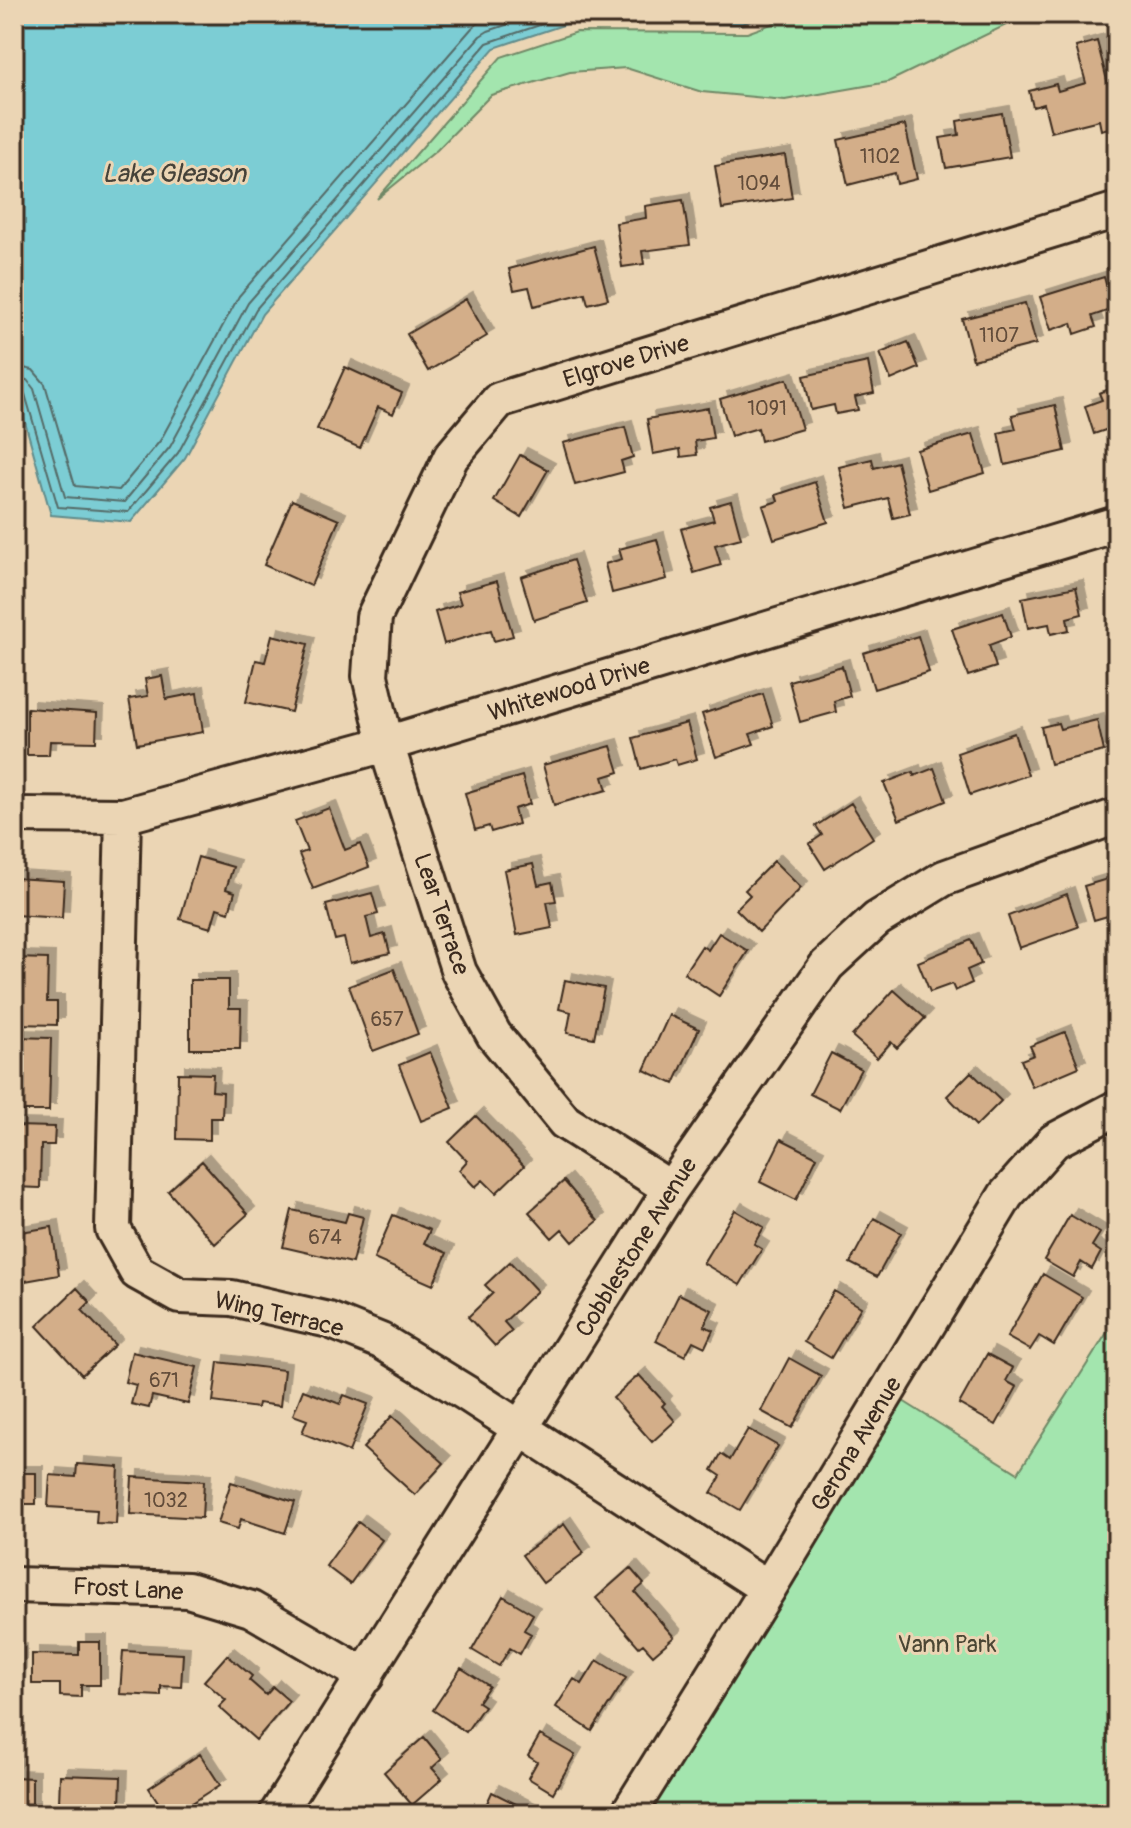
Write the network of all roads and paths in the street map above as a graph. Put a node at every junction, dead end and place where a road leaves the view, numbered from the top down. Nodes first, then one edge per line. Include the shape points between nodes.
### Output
1 (1117, 210) edge
2 (1117, 524) edge
3 (386, 744) junction
4 (14, 815) edge
5 (123, 816) junction
6 (1117, 816) edge
7 (1117, 1108) edge
8 (671, 1189) junction
9 (522, 1429) junction
10 (14, 1585) edge
11 (768, 1589) junction
12 (366, 1676) junction
13 (277, 1814) edge
14 (628, 1814) edge

1 - 3 street, Elgrove Drive via 499,400 451,457 374,617 370,676
2 - 3 street, Whitewood Drive
3 - 5 street, Whitewood Drive
3 - 8 street, Lear Terrace via 459,972 494,1035 565,1122
4 - 5 street, Whitewood Drive
5 - 9 street, Wing Terrace via 113,1229 137,1272 180,1296 232,1298 329,1320 381,1341
6 - 8 street, Cobblestone Avenue via 944,878 877,919 827,965
7 - 11 street, Gerona Avenue via 1054,1141 1006,1195
8 - 9 street, Cobblestone Avenue
9 - 11 street, Wing Terrace
9 - 12 street, Cobblestone Avenue
10 - 12 street, Frost Lane via 188,1590 251,1609
11 - 14 street, Gerona Avenue
12 - 13 street, Cobblestone Avenue

